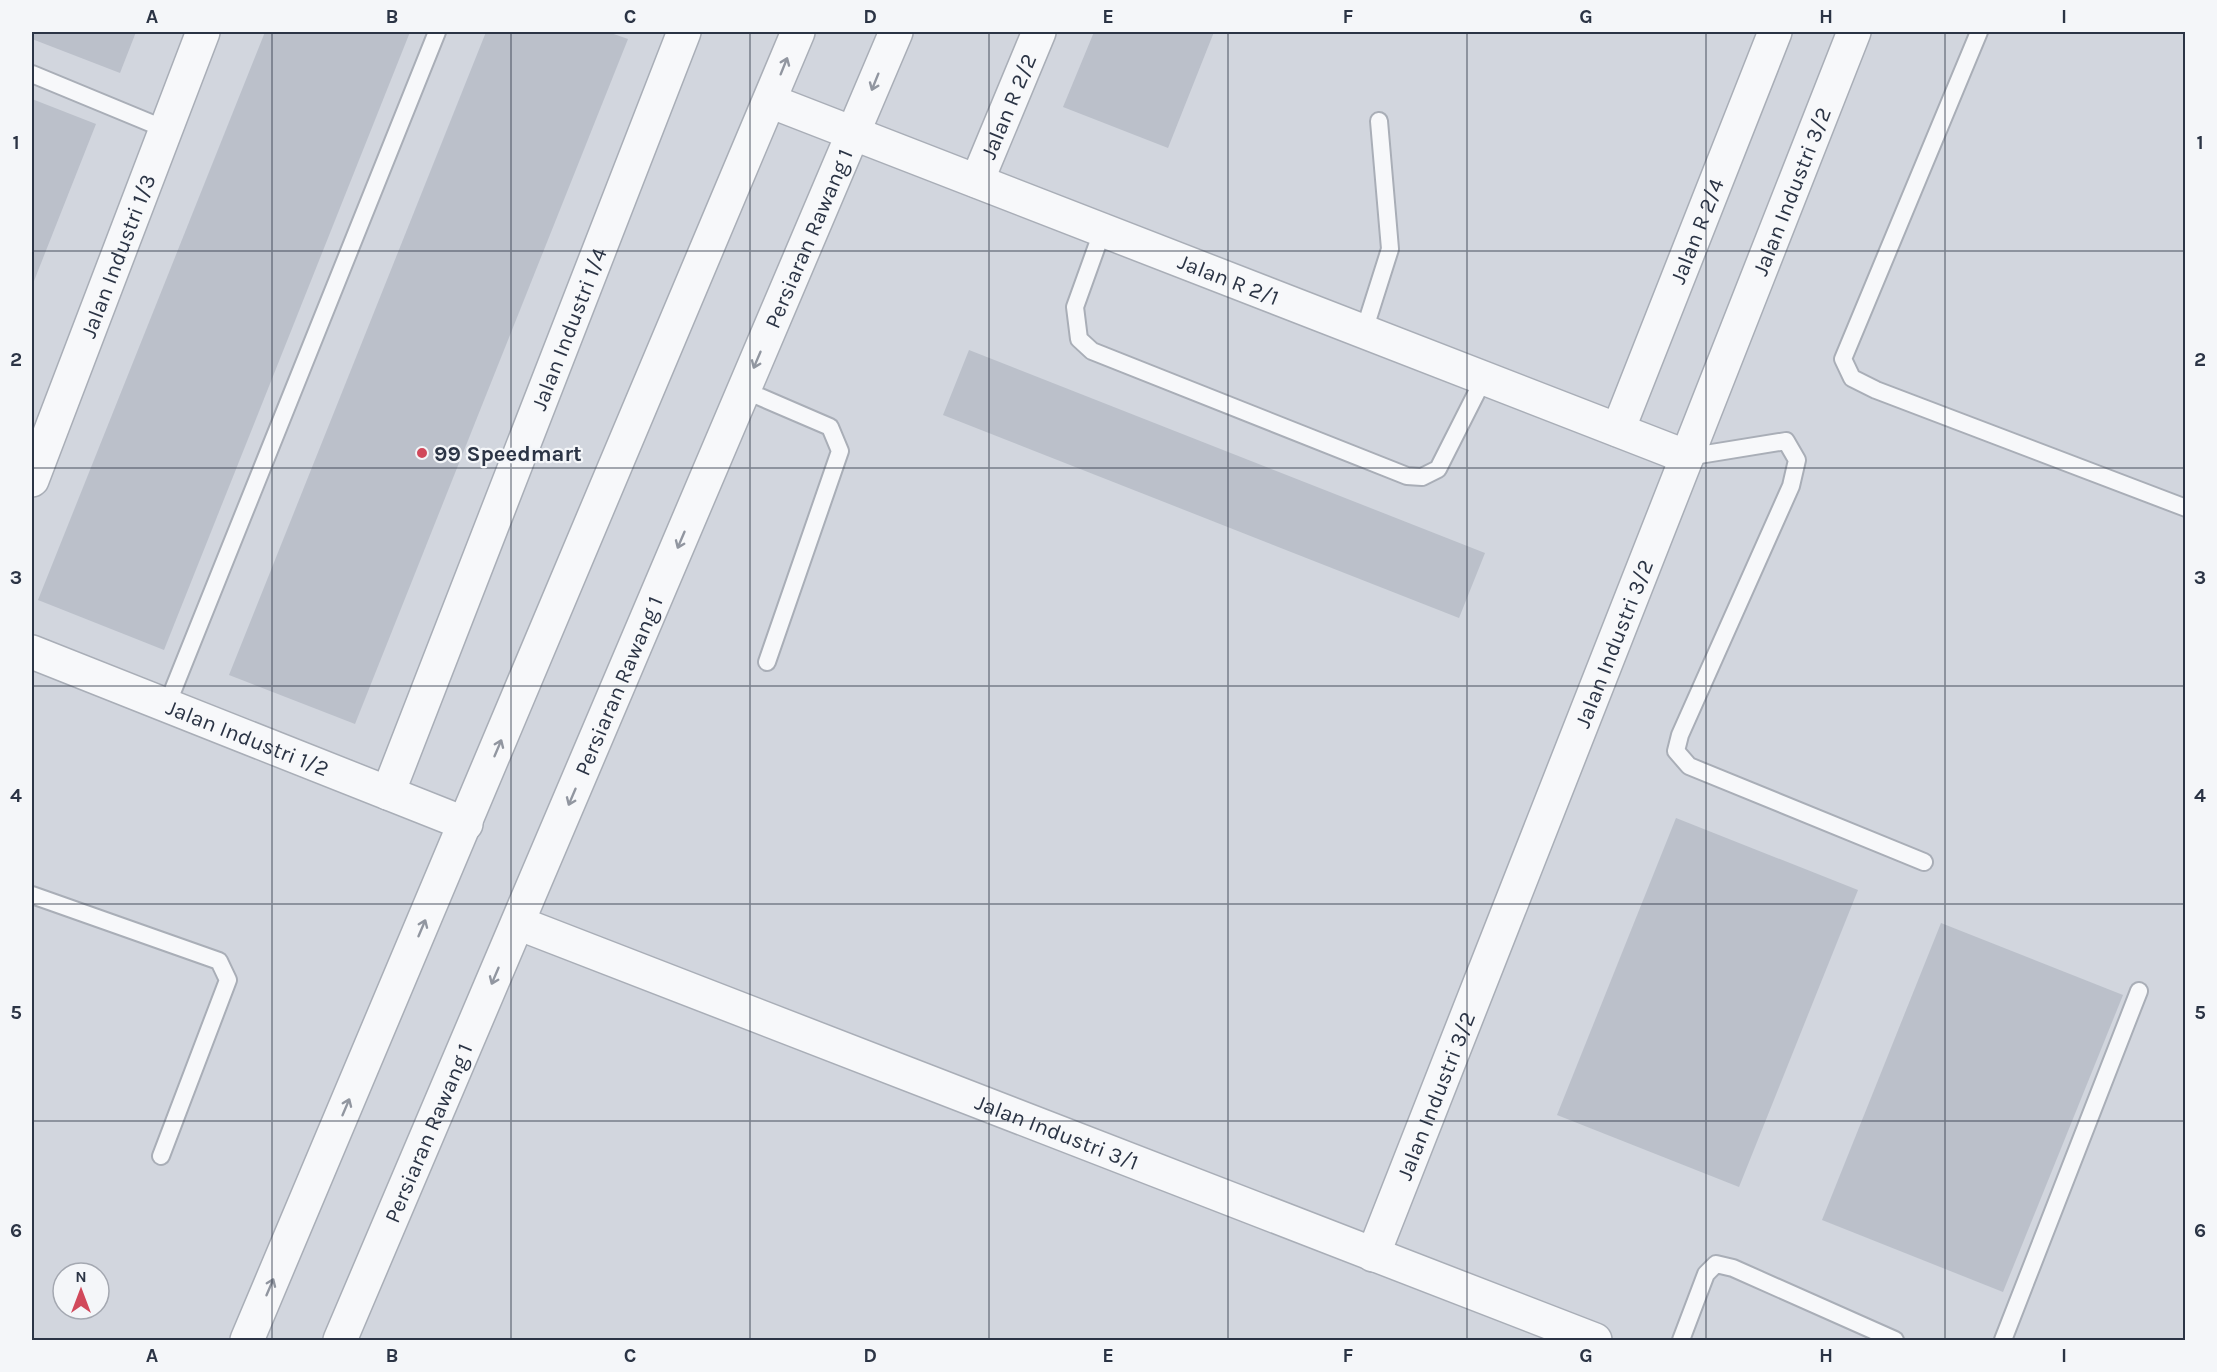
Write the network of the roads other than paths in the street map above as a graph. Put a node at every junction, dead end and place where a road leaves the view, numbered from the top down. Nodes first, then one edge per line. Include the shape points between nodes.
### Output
1 (202, 32) edge
2 (437, 32) edge
3 (684, 32) edge
4 (798, 32) edge
5 (896, 32) edge
6 (1039, 32) edge
7 (1775, 32) edge
8 (1854, 32) edge
9 (1978, 32) edge
10 (32, 74) edge
11 (770, 101) junction
12 (1378, 121) dead end
13 (165, 129) junction
14 (854, 133) junction
15 (977, 181) junction
16 (1103, 229) junction
17 (1364, 331) junction
18 (1484, 378) junction
19 (744, 390) junction
20 (1618, 430) junction
21 (1687, 457) junction
22 (32, 480) edge
23 (2186, 508) edge
24 (32, 652) edge
25 (767, 662) dead end
26 (167, 705) junction
27 (388, 792) junction
28 (466, 824) junction
29 (1924, 862) dead end
30 (32, 895) edge
31 (518, 922) junction
32 (2139, 991) dead end
33 (160, 1156) dead end
34 (1373, 1255) junction
35 (247, 1341) edge
36 (340, 1341) edge
37 (1594, 1341) edge
38 (1681, 1341) edge
39 (1895, 1341) edge
40 (2003, 1341) edge

1 - 13 street, Jalan Industri 1/3
2 - 26 lane
3 - 27 street, Jalan Industri 1/4
11 -> 4 street
5 -> 14 street, Persiaran Rawang 1
6 - 15 street, Jalan R 2/2
7 - 20 street, Jalan R 2/4
8 - 21 street, Jalan Industri 3/2
9 - 23 lane via 1843,359 1852,378 1876,390
10 - 13 lane
11 - 14 street, Jalan R 2/1
28 -> 11 street
12 - 17 lane via 1390,249
13 - 22 street, Jalan Industri 1/3
14 - 15 street, Jalan R 2/1
14 -> 19 street, Persiaran Rawang 1
15 - 16 street, Jalan R 2/1
16 - 17 street, Jalan R 2/1
16 - 18 lane via 1075,307 1079,339 1092,351 1407,476 1422,477 1438,469
17 - 18 street, Jalan R 2/1
18 - 20 street, Jalan R 2/1
19 - 25 lane via 830,427 840,450
19 -> 31 street, Persiaran Rawang 1
20 - 21 street, Jalan R 2/1
21 - 29 lane via 1786,441 1797,460 1791,486 1676,751 1689,766
21 - 34 street, Jalan Industri 3/2
24 - 26 street, Jalan Industri 1/2
26 - 27 street, Jalan Industri 1/2
27 - 28 street, Jalan Industri 1/2
35 -> 28 street
30 - 33 lane via 219,961 228,980 225,990
31 - 34 street, Jalan Industri 3/1
31 -> 36 street, Persiaran Rawang 1
32 - 40 lane
34 - 37 street, Jalan Industri 3/1
38 - 39 lane via 1706,1274 1716,1264 1733,1268

